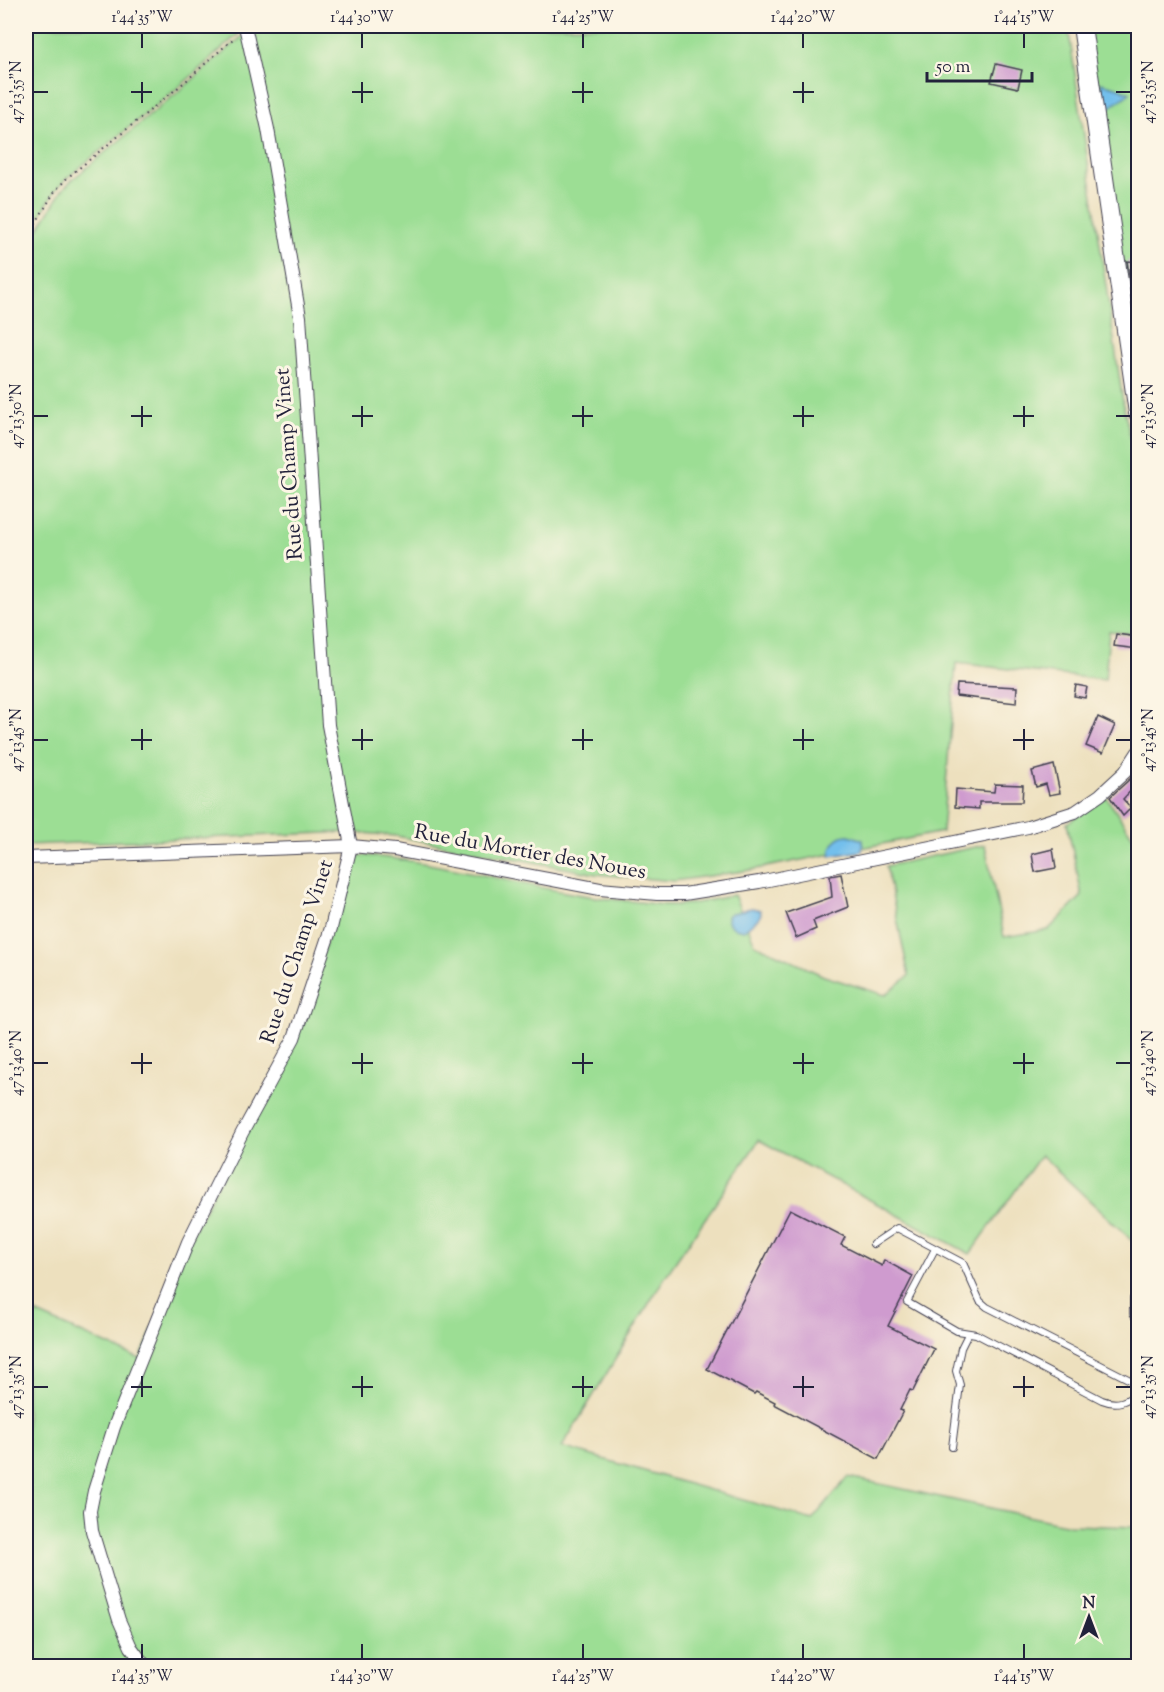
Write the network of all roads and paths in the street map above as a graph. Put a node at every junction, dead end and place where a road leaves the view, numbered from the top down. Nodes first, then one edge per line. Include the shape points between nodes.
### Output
1 (1082, 26) edge
2 (245, 27) edge
3 (26, 239) edge
4 (1138, 413) edge
5 (1138, 752) edge
6 (351, 846) junction
7 (26, 858) edge
8 (873, 1244) dead end
9 (935, 1249) junction
10 (1133, 1299) dead end
11 (1138, 1322) edge
12 (968, 1334) junction
13 (1138, 1384) edge
14 (1138, 1392) edge
15 (952, 1447) dead end
16 (145, 1666) edge

1 - 4 main road
2 - 3 path via 68,178 55,191
2 - 6 street, Rue du Champ Vinet via 268,129 300,317 328,725
5 - 6 street, Rue du Mortier des Noues via 1125,772 1075,812 1028,827 684,894 600,889 395,850
6 - 7 street, Rue du Mortier des Noues
6 - 16 street, Rue du Champ Vinet via 331,928 294,1038 188,1242 114,1427 94,1491 92,1531 119,1620
8 - 9 lane via 897,1228
9 - 12 lane via 907,1302
9 - 13 lane via 963,1263 987,1307
10 - 11 lane via 1133,1314
12 - 14 lane via 976,1334 1110,1403 1127,1401
12 - 15 lane via 956,1371 960,1385

